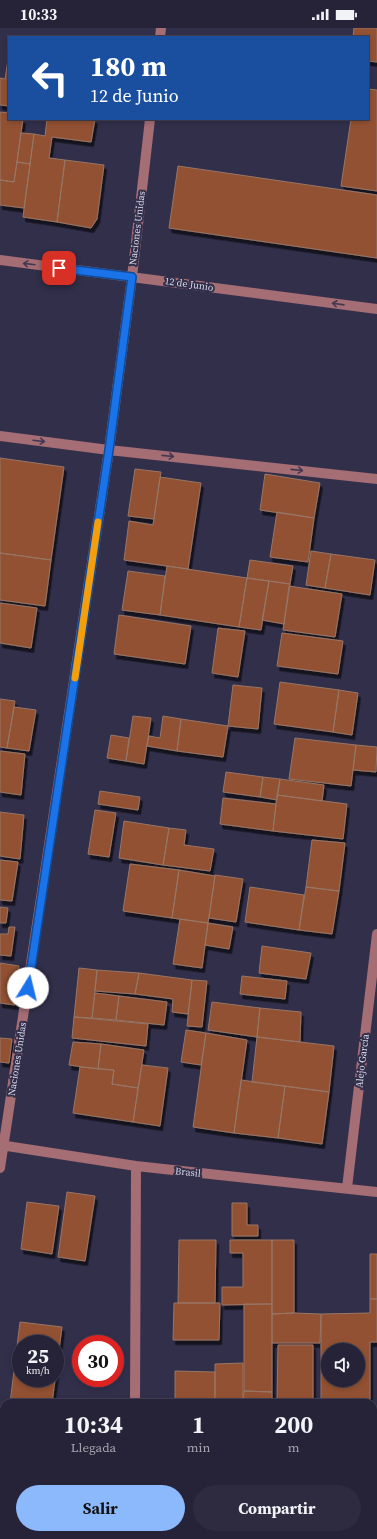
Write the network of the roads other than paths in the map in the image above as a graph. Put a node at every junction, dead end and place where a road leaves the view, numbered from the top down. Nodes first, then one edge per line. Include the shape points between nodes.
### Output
1 (150, 120) edge
2 (0, 260) edge
3 (132, 277) junction
4 (377, 309) edge
5 (0, 436) edge
6 (109, 450) junction
7 (377, 479) edge
8 (377, 934) edge
9 (2, 1146) edge
10 (136, 1166) junction
11 (0, 1168) edge
12 (347, 1188) junction
13 (377, 1192) edge
14 (135, 1399) edge

1 - 3 street, Naciones Unidas
3 -> 2 street, 12 de Junio
4 -> 3 street, 12 de Junio
3 - 6 street, Naciones Unidas
5 -> 6 street
6 -> 7 street
6 - 9 street, Naciones Unidas
8 - 12 street, Alejo García
9 - 10 street, Brasil
9 - 11 street, Naciones Unidas
10 - 12 street, Brasil
10 - 14 street
12 - 13 street, Brasil

